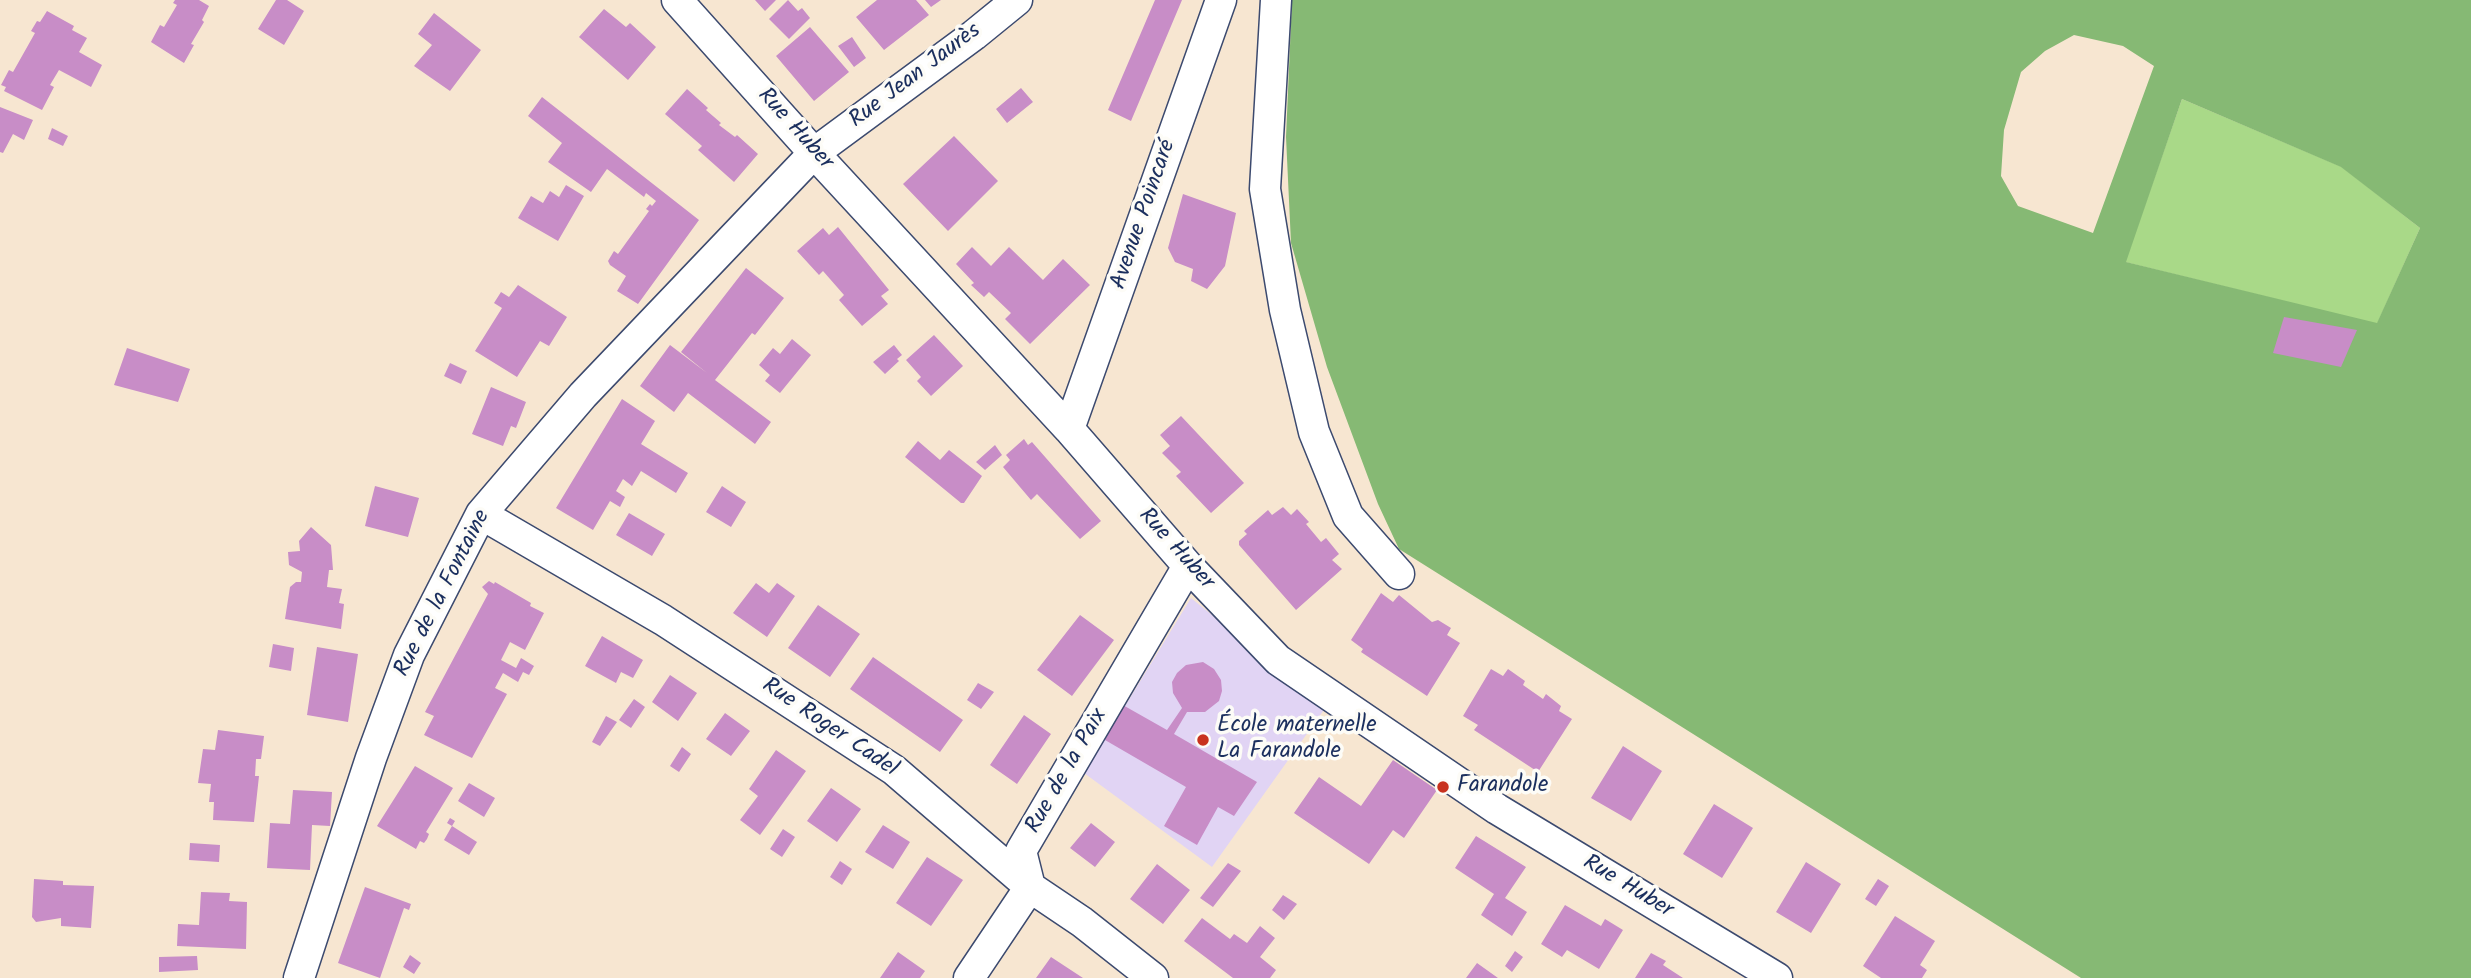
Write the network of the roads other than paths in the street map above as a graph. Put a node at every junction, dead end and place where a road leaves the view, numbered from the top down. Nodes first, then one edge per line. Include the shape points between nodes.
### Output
1 (677, 0) edge
2 (1017, 0) edge
3 (1221, 0) edge
4 (1276, 0) edge
5 (814, 153) junction
6 (1069, 429) junction
7 (481, 514) junction
8 (1188, 566) junction
9 (1399, 574) dead end
10 (1030, 887) junction
11 (299, 978) edge
12 (969, 978) edge
13 (1153, 978) edge
14 (1777, 978) edge

1 - 5 street, Rue Huber
2 - 5 street, Rue Jean Jaurès
3 - 6 street, Avenue Poincaré
4 - 9 street via 1265,189 1285,310 1314,432 1348,516
5 - 6 street, Rue Huber
5 - 7 street, Rue de la Fontaine via 583,395
6 - 8 street, Rue Huber
7 - 10 street, Rue Roger Cadel via 663,620 894,770
7 - 11 street, Rue de la Fontaine via 409,655
8 - 10 street, Rue de la Paix via 1021,851
8 - 14 street, Rue Huber via 1278,660 1497,809
10 - 12 street
10 - 13 street, Rue Roger Cadel

